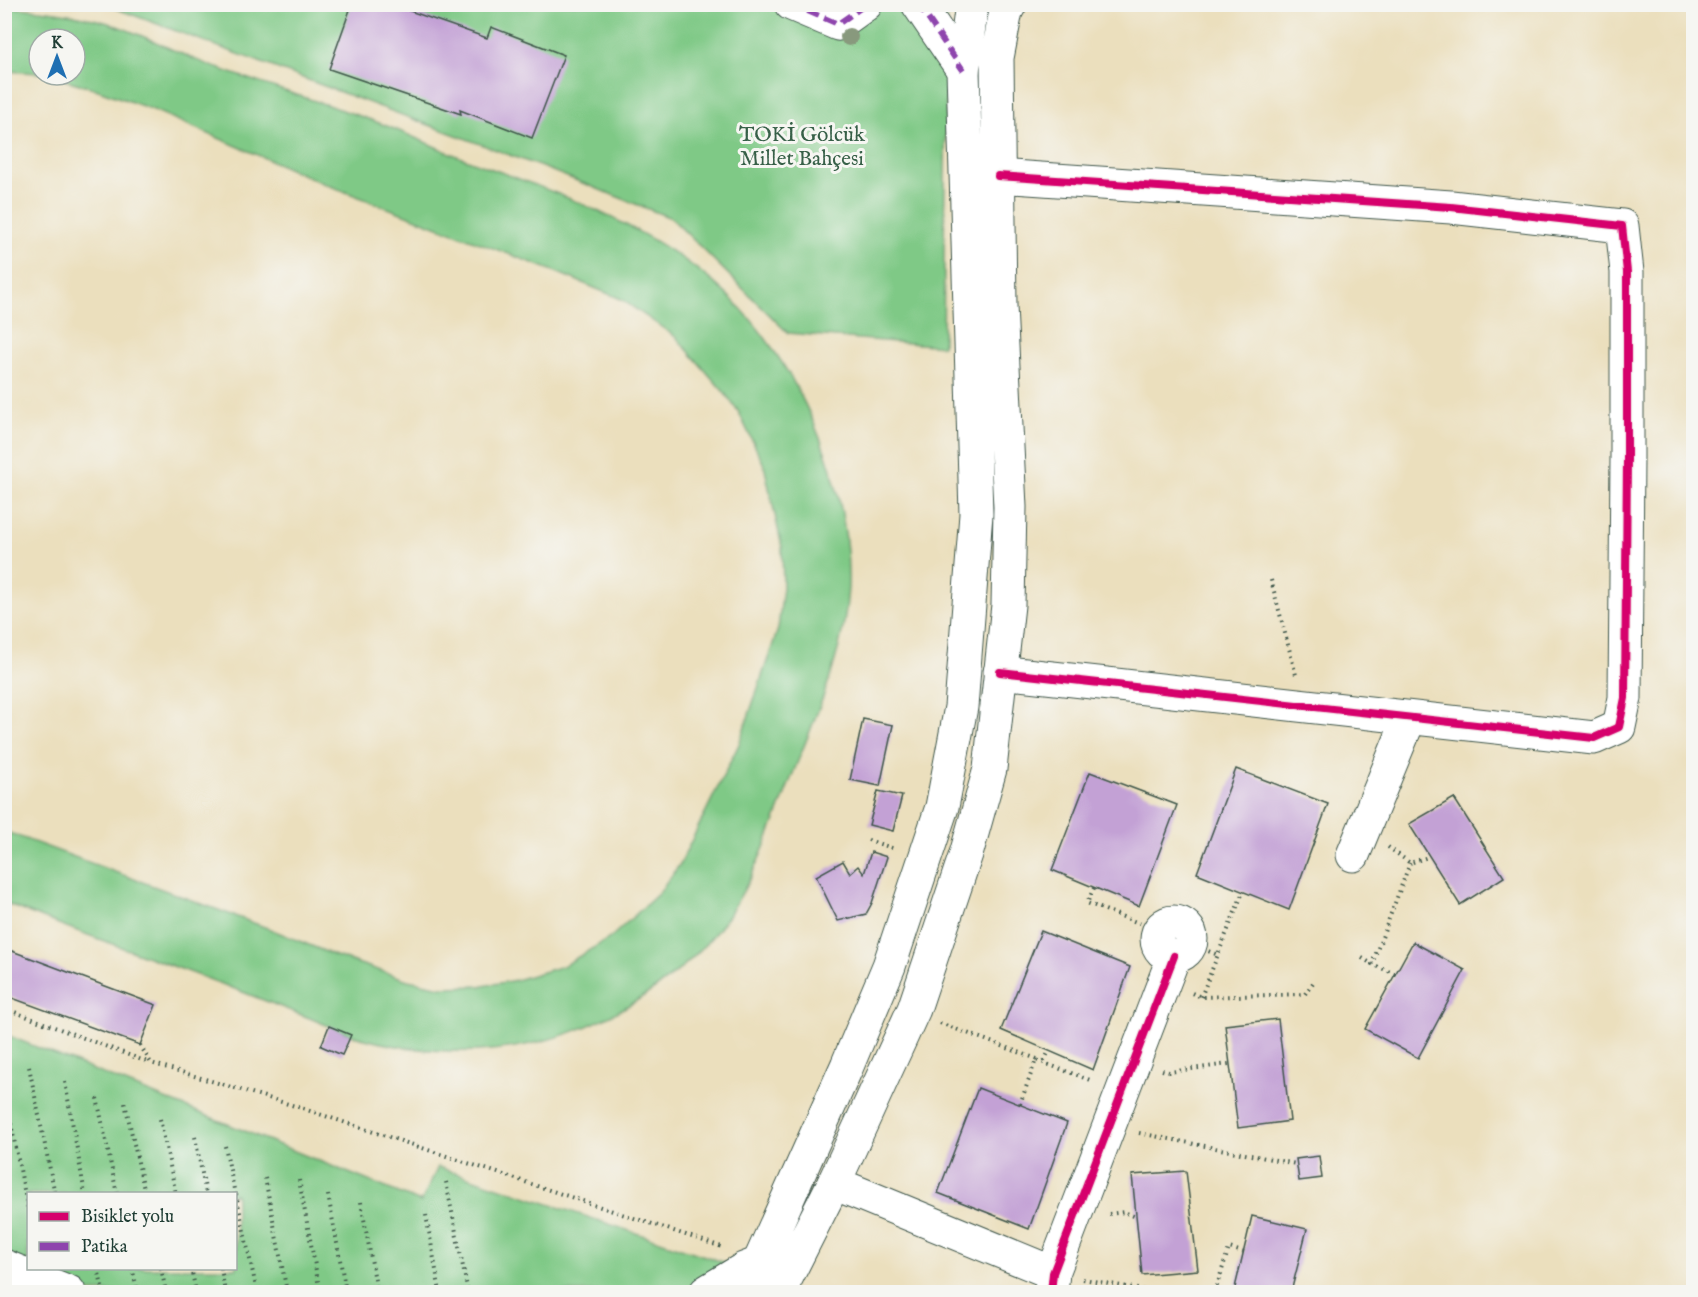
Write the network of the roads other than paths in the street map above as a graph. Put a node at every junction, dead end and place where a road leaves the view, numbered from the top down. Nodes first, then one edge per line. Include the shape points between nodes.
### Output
1 (791, 4) edge
2 (866, 4) edge
3 (918, 4) edge
4 (972, 4) edge
5 (1011, 4) edge
6 (963, 70) junction
7 (998, 176) junction
8 (1000, 672) junction
9 (1409, 719) junction
10 (1358, 842) road end
11 (1167, 944) road end
12 (834, 1183) junction
13 (760, 1263) junction
14 (4, 1266) edge
15 (1052, 1283) edge
16 (69, 1293) edge
17 (706, 1293) edge
18 (746, 1293) edge
19 (779, 1293) edge

1 - 2 main road via 838,24
3 - 6 main road
4 - 6 main road
5 - 7 main road via 1006,11 997,58
6 - 13 main road via 976,514 961,707 942,807 889,966
7 - 8 main road via 1010,507 1008,605
7 - 9 main road via 1451,207 1622,226 1627,272 1628,458 1625,698 1619,727 1594,738
8 - 9 main road
8 - 12 main road via 990,769 967,851 914,1009
9 - 10 main road
11 - 15 main road via 1122,1092
12 - 15 main road
12 - 19 main road
13 - 17 main road
13 - 18 main road
14 - 16 main road

